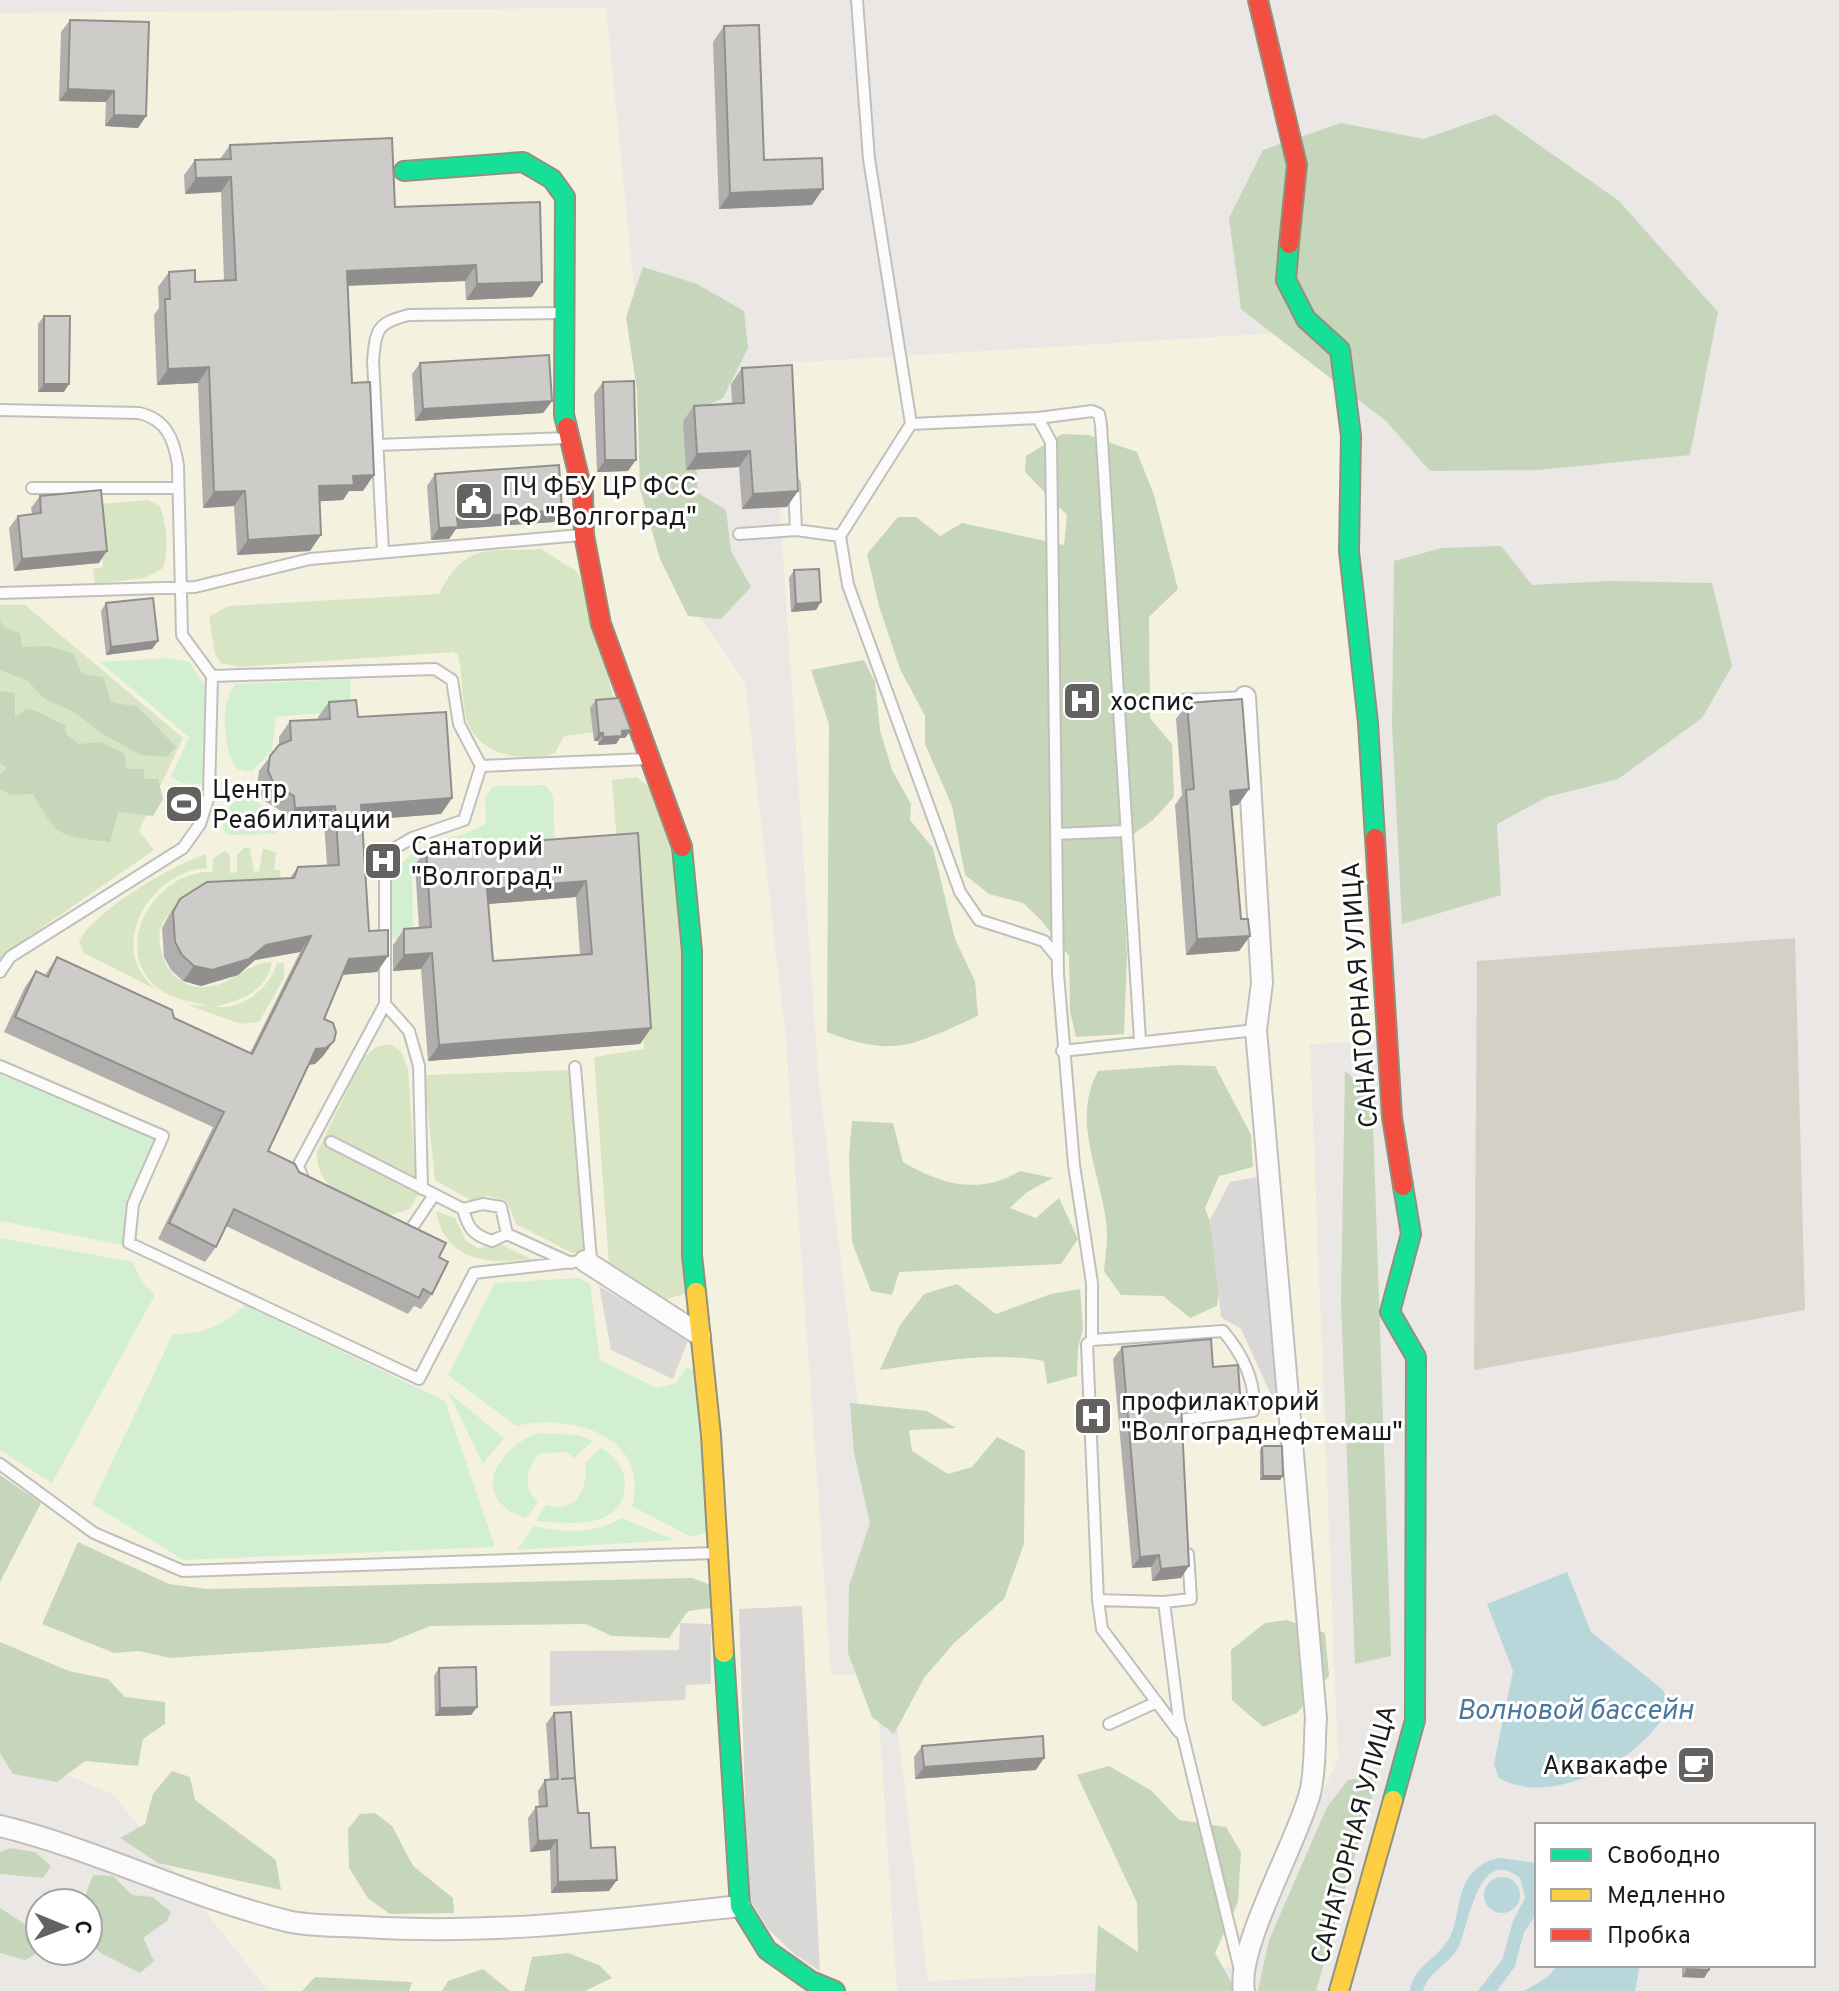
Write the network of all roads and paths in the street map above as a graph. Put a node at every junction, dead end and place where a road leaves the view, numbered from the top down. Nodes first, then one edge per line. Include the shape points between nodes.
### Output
1 (857, 0) edge
2 (1258, 0) edge
3 (404, 171) dead end
4 (564, 313) junction
5 (0, 410) edge
6 (1038, 418) junction
7 (911, 424) junction
8 (570, 438) junction
9 (377, 445) junction
10 (793, 472) edge
11 (32, 488) dead end
12 (178, 488) junction
13 (796, 530) junction
14 (739, 534) dead end
15 (584, 535) junction
16 (840, 536) junction
17 (383, 552) junction
18 (180, 587) junction
19 (0, 593) edge
20 (212, 676) junction
21 (1245, 697) joint
22 (1119, 703) junction
23 (649, 758) junction
24 (481, 766) junction
25 (1126, 831) junction
26 (1056, 834) junction
27 (1058, 959) junction
28 (0, 972) edge
29 (385, 1004) junction
30 (1256, 1030) junction
31 (1140, 1040) junction
32 (1062, 1051) junction
33 (0, 1066) edge
34 (575, 1067) dead end
35 (331, 1142) dead end
36 (422, 1189) junction
37 (322, 1195) edge
38 (434, 1195) junction
39 (463, 1209) junction
40 (394, 1226) edge
41 (507, 1234) junction
42 (578, 1262) junction
43 (700, 1335) junction
44 (1092, 1340) junction
45 (1182, 1450) edge
46 (0, 1464) edge
47 (1187, 1540) edge
48 (717, 1553) junction
49 (1098, 1600) junction
50 (1164, 1602) junction
51 (1157, 1702) junction
52 (1109, 1724) dead end
53 (1182, 1736) junction
54 (0, 1826) edge
55 (740, 1906) junction
56 (1243, 1985) edge
57 (835, 1991) edge
58 (1339, 1991) edge

1 - 7 lane via 869,159
2 - 58 street, САНАТОРНАЯ УЛИЦА via 1297,165 1286,280 1306,319 1340,350 1351,436 1349,551 1368,723 1392,1117 1411,1234 1390,1312 1416,1357 1415,1720
3 - 4 street via 523,162 552,179 565,197
4 - 8 street via 564,415
4 - 9 lane via 409,315 389,320 376,332 373,361
5 - 12 lane via 154,416 175,444
6 - 7 lane
6 - 22 lane via 1099,414
6 - 26 lane via 1054,460
7 - 16 lane
8 - 9 lane
8 - 15 street via 583,494
9 - 17 lane
10 - 13 lane
11 - 12 lane
12 - 18 lane
13 - 14 lane
13 - 16 lane
15 - 17 lane
15 - 23 street via 601,624
16 - 27 lane via 848,585 960,892 979,920 1044,941
17 - 18 lane via 310,559
18 - 19 lane
18 - 20 lane via 182,635
20 - 24 lane via 435,669 452,680 459,724
20 - 28 lane via 209,796 200,824 183,848 10,957
21 - 22 lane
21 - 30 street via 1262,983
22 - 25 lane
23 - 24 lane
23 - 43 street via 681,839 692,951 692,1255
24 - 29 lane via 464,820 412,838 385,854
25 - 26 lane
25 - 31 lane
26 - 27 lane
27 - 32 lane
29 - 36 lane via 409,1031 419,1066
29 - 37 lane via 298,1166 308,1189
30 - 31 lane
30 - 56 street via 1316,1718 1310,1791 1250,1943
31 - 32 lane
32 - 44 lane via 1092,1283
33 - 42 lane via 163,1136 133,1204 129,1243 419,1379 474,1273
34 - 42 lane via 591,1260
35 - 36 lane
36 - 38 lane
38 - 39 lane
38 - 40 lane via 409,1232
39 - 41 lane via 477,1236 492,1241
39 - 41 lane via 501,1207
41 - 42 lane
42 - 43 street
43 - 48 street
44 - 45 lane via 1223,1331 1229,1338 1256,1392 1253,1411 1180,1420
44 - 49 lane via 1087,1344
46 - 48 lane via 94,1533 183,1571
47 - 50 lane via 1191,1599
48 - 55 street
49 - 50 lane
49 - 51 lane via 1102,1629
50 - 53 lane
51 - 52 lane
51 - 53 lane
53 - 56 lane
54 - 55 street via 290,1922 430,1931 536,1929
55 - 57 street via 767,1950

